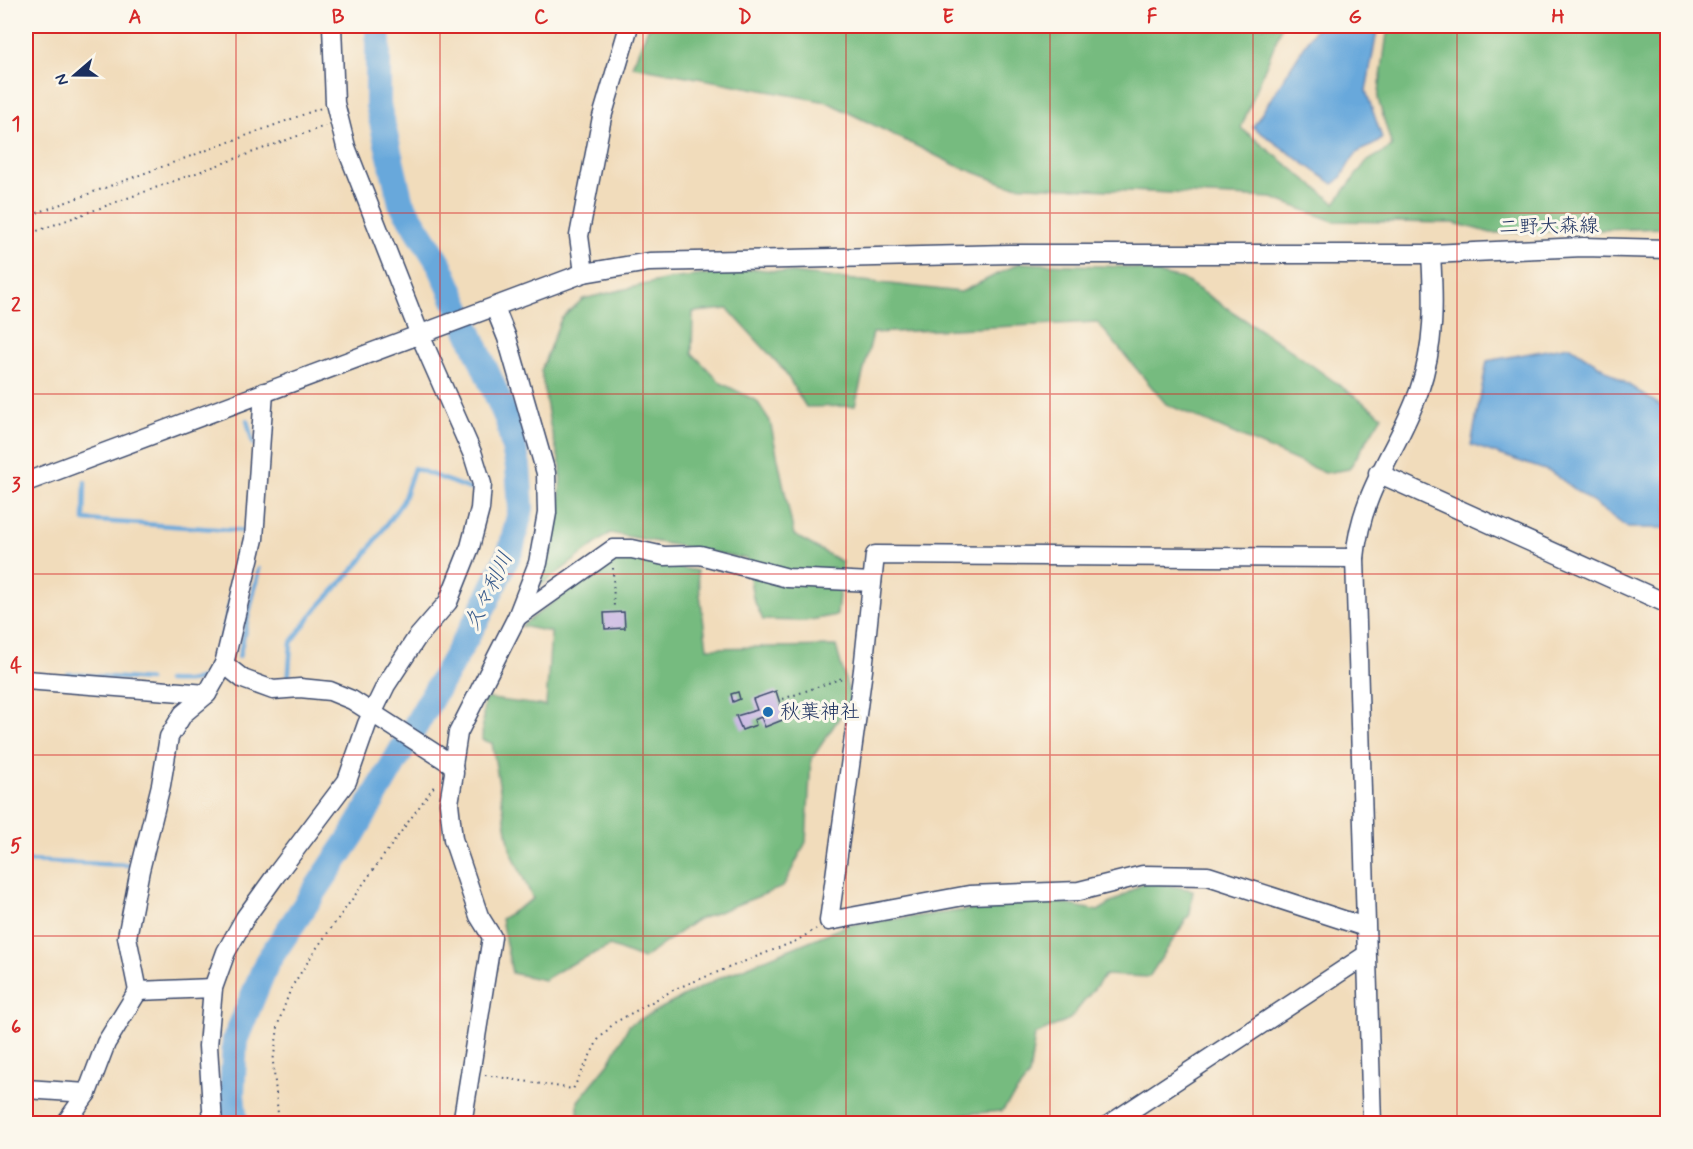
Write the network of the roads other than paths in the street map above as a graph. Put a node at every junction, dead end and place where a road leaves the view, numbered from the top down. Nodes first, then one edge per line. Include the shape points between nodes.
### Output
1 (332, 26) edge
2 (642, 26) edge
3 (627, 30) edge
4 (1668, 249) edge
5 (1431, 254) junction
6 (584, 273) junction
7 (495, 308) junction
8 (420, 335) junction
9 (264, 392) junction
10 (1378, 473) junction
11 (26, 482) edge
12 (1355, 558) junction
13 (872, 582) junction
14 (1668, 604) edge
15 (517, 617) junction
16 (224, 664) junction
17 (26, 680) edge
18 (207, 694) junction
19 (373, 716) junction
20 (453, 772) junction
21 (1365, 927) junction
22 (1366, 955) junction
23 (213, 988) junction
24 (138, 991) junction
25 (26, 1089) edge
26 (87, 1093) junction
27 (65, 1124) edge
28 (213, 1124) edge
29 (462, 1124) edge
30 (1110, 1124) edge
31 (1372, 1124) edge

1 - 8 street via 337,112 346,147
2 - 3 street
3 - 6 street via 602,117 579,236
4 - 5 street, 二野大森線 via 1583,247
5 - 6 street, 二野大森線 via 1066,253 649,262
5 - 10 street via 1432,346 1418,392
6 - 7 street, 二野大森線
7 - 8 street, 二野大森線
7 - 15 street via 546,473 547,513 538,563
8 - 9 street, 二野大森線
8 - 19 street via 473,455 482,483 480,509 448,602 416,639
9 - 11 street, 二野大森線
9 - 16 street via 254,539
10 - 12 street via 1358,529
10 - 14 street
12 - 13 street via 875,555
12 - 21 street
13 - 15 street via 788,578 699,555 664,556 613,549
13 - 21 street via 829,921 969,895 1079,891 1143,875 1208,876
15 - 20 street via 458,733
16 - 18 street
16 - 19 street via 243,679 273,690 330,691 352,700
17 - 18 street
18 - 24 street via 183,714 169,737 127,937
19 - 20 street
19 - 23 street via 347,781 245,918 226,952
20 - 29 street via 449,803 453,839 479,916 492,936
21 - 22 street
22 - 30 street
22 - 31 street
23 - 24 street
23 - 28 street via 208,1046
24 - 26 street via 106,1043
25 - 26 street
26 - 27 street

